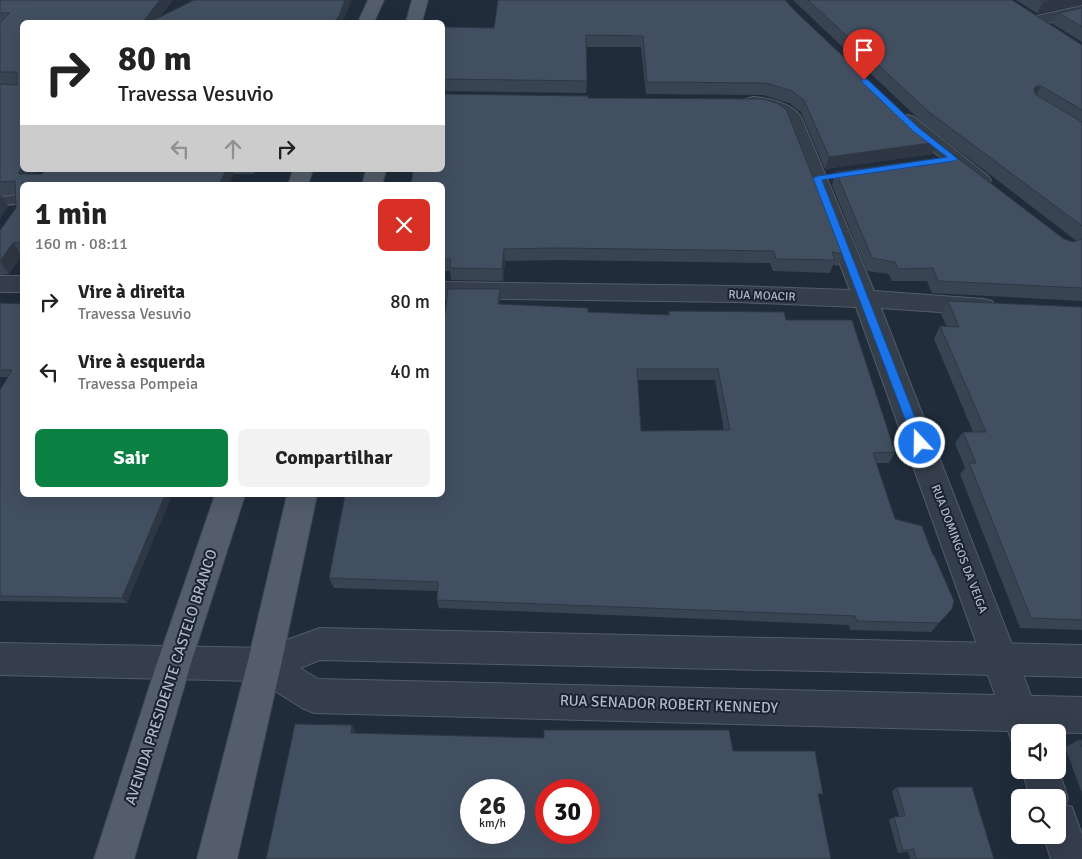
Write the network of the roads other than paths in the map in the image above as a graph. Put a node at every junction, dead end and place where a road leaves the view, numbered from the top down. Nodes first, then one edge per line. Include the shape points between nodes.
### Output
1 (376, 0) edge
2 (420, 0) edge
3 (1017, 10) edge
4 (1082, 11) edge
5 (367, 20) edge
6 (415, 20) edge
7 (1033, 21) junction
8 (1050, 31) edge
9 (734, 103) edge
10 (895, 110) edge
11 (954, 159) junction
12 (924, 163) edge
13 (998, 193) edge
14 (20, 200) edge
15 (0, 201) edge
16 (0, 284) edge
17 (20, 284) edge
18 (445, 290) edge
19 (865, 299) junction
20 (1004, 308) edge
21 (230, 497) edge
22 (302, 497) edge
23 (0, 658) edge
24 (1001, 660) junction
25 (1082, 661) edge
26 (174, 663) junction
27 (264, 665) junction
28 (1082, 715) edge
29 (1023, 723) edge
30 (1066, 844) edge
31 (114, 859) edge
32 (217, 859) edge
33 (1071, 859) edge

1 - 5 main road
2 - 6 main road
3 - 7 street
4 - 7 street
7 - 8 street
9 - 19 street, RUA DOMINGOS DA VEIGA via 763,103 781,108 792,117 827,177
10 - 11 street
11 - 12 street
11 - 13 street
14 - 15 lane
16 - 17 street
18 - 19 street, RUA MOACIR
19 - 20 street, RUA MOACIR
19 - 24 street, RUA DOMINGOS DA VEIGA
21 - 26 main road, AVENIDA PRESIDENTE CASTELO BRANCO
22 - 27 main road
23 - 26 street
24 - 25 street
24 - 27 street via 320,644
24 - 29 street, RUA DOMINGOS DA VEIGA
26 - 27 street
26 - 31 main road, AVENIDA PRESIDENTE CASTELO BRANCO
27 - 29 street, RUA SENADOR ROBERT KENNEDY via 314,696
27 - 32 main road
28 - 29 street, RUA SENADOR ROBERT KENNEDY
30 - 33 street

